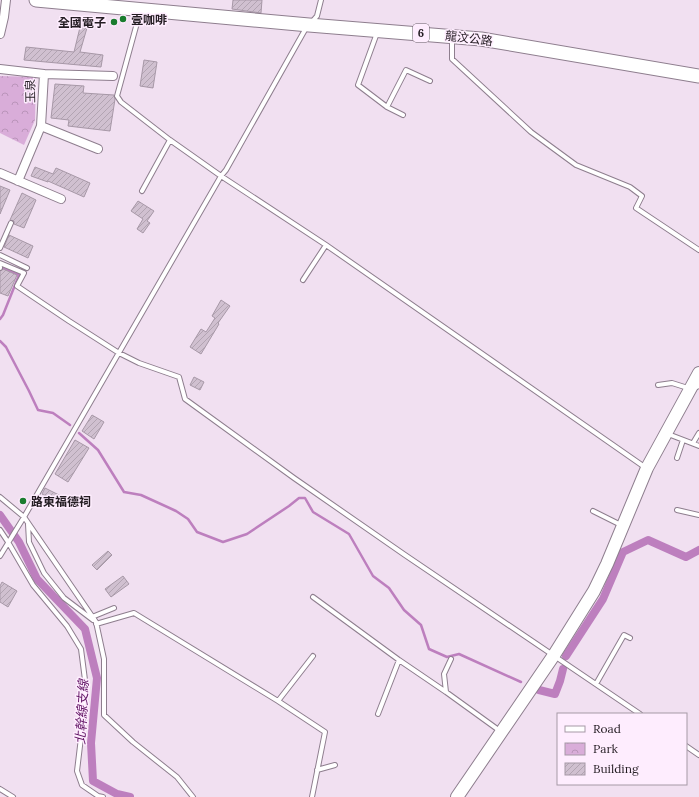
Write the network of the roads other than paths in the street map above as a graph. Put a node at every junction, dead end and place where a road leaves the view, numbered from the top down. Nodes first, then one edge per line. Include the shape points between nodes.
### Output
1 (6, 0) edge
2 (36, 0) edge
3 (321, 0) edge
4 (141, 9) junction
5 (308, 25) junction
6 (378, 30) junction
7 (0, 34) edge
8 (452, 36) junction
9 (0, 69) edge
10 (44, 74) junction
11 (112, 76) dead end
12 (699, 76) edge
13 (430, 81) dead end
14 (387, 107) junction
15 (403, 115) dead end
16 (41, 126) junction
17 (170, 140) junction
18 (98, 149) dead end
19 (0, 173) edge
20 (221, 176) junction
21 (18, 181) junction
22 (142, 191) dead end
23 (61, 199) dead end
24 (11, 223) dead end
25 (326, 244) junction
26 (0, 248) edge
27 (699, 250) edge
28 (0, 255) edge
29 (0, 263) edge
30 (27, 268) dead end
31 (303, 280) dead end
32 (119, 353) junction
33 (699, 373) edge
34 (658, 385) dead end
35 (695, 388) edge
36 (665, 433) junction
37 (699, 433) edge
38 (683, 440) junction
39 (693, 444) junction
40 (699, 446) edge
41 (677, 458) dead end
42 (647, 468) junction
43 (0, 497) edge
44 (677, 510) dead end
45 (593, 511) dead end
46 (699, 515) edge
47 (24, 517) junction
48 (28, 524) junction
49 (623, 526) junction
50 (0, 530) edge
51 (10, 539) junction
52 (0, 556) edge
53 (313, 597) dead end
54 (114, 608) dead end
55 (92, 617) junction
56 (96, 623) junction
57 (630, 638) dead end
58 (554, 655) junction
59 (313, 656) dead end
60 (451, 659) dead end
61 (399, 660) junction
62 (596, 684) junction
63 (446, 692) junction
64 (278, 701) junction
65 (639, 713) edge
66 (378, 714) dead end
67 (501, 732) junction
68 (687, 747) edge
69 (699, 755) edge
70 (335, 765) dead end
71 (317, 770) junction
72 (0, 789) edge
73 (13, 797) edge
74 (102, 797) edge
75 (193, 797) edge
76 (312, 797) edge
77 (457, 797) edge

1 - 7 street
2 - 4 main road, 6
3 - 5 lane via 317,16
4 - 5 main road, 龍汶公路 / 6
4 - 17 lane via 117,96 121,102
5 - 6 main road, 龍汶公路 / 6
5 - 20 lane
6 - 8 main road, 龍汶公路 / 6
6 - 14 lane via 358,85
8 - 12 main road, 龍汶公路 / 6 via 481,38
8 - 27 lane via 452,59 531,132 576,165 630,187 642,196 636,208
9 - 10 street, 玉泉
10 - 11 street
10 - 16 street, 玉泉
13 - 14 lane via 406,70
14 - 15 lane
16 - 18 street
16 - 21 street, 玉泉
17 - 20 lane
17 - 22 lane
19 - 21 street
20 - 25 lane
20 - 32 lane
21 - 23 street
24 - 26 lane
25 - 31 lane
25 - 42 lane
28 - 30 lane
29 - 32 lane via 24,273 17,286
32 - 47 lane
32 - 58 lane via 179,377 185,399 301,483
33 - 35 main road
34 - 35 lane via 672,383
35 - 36 main road
36 - 38 lane
36 - 42 main road
37 - 39 lane
38 - 39 lane
38 - 41 lane
39 - 40 lane
42 - 49 main road
43 - 47 lane
44 - 46 lane
45 - 49 lane
47 - 48 lane
47 - 51 lane
48 - 55 lane
48 - 56 lane via 29,542 44,573 64,598
49 - 58 main road via 594,591
50 - 51 lane
51 - 52 lane
51 - 74 lane via 33,585 67,626 81,649 85,680 77,771 82,785
53 - 61 lane
54 - 55 lane
55 - 56 lane
56 - 64 lane via 134,613
56 - 75 lane via 104,659 104,715 177,777
57 - 62 lane via 624,636
58 - 62 lane
58 - 67 main road
59 - 64 lane
60 - 63 lane via 444,674
61 - 63 lane
61 - 66 lane
62 - 65 lane
63 - 67 lane
64 - 71 lane via 324,732
67 - 77 main road
68 - 69 lane
70 - 71 lane
71 - 76 lane
72 - 73 lane

